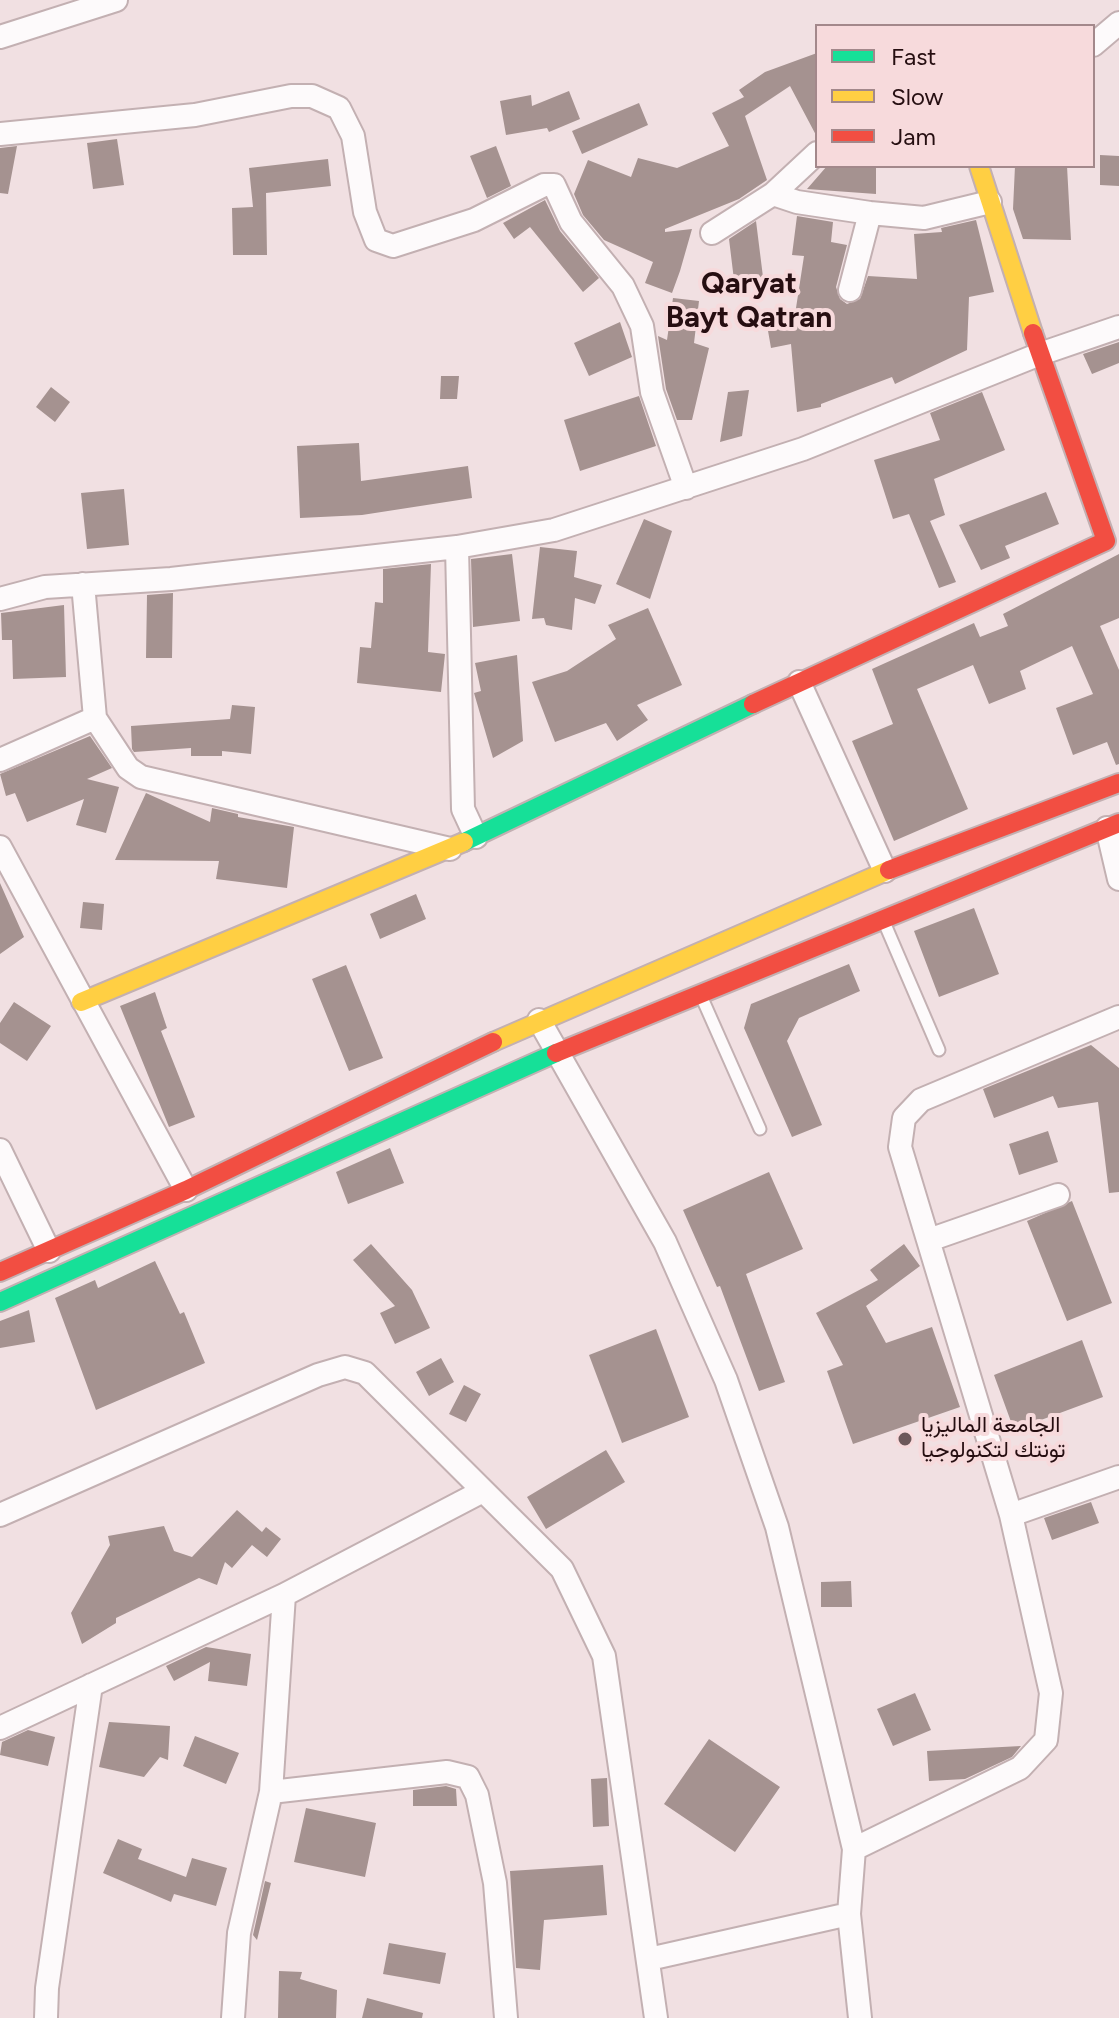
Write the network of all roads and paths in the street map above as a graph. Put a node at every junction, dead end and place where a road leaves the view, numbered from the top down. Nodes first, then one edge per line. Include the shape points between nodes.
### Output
1 (115, 0) edge
2 (1119, 23) edge
3 (0, 37) edge
4 (1095, 43) edge
5 (0, 134) edge
6 (815, 155) edge
7 (980, 168) edge
8 (773, 194) junction
9 (990, 202) junction
10 (870, 213) junction
11 (712, 233) dead end
12 (850, 290) dead end
13 (1119, 327) edge
14 (1040, 354) junction
15 (686, 488) junction
16 (457, 547) junction
17 (83, 584) junction
18 (0, 599) edge
19 (799, 682) junction
20 (95, 718) junction
21 (0, 760) edge
22 (1119, 783) edge
23 (1098, 791) junction
24 (1113, 825) edge
25 (476, 837) junction
26 (0, 847) edge
27 (450, 849) junction
28 (885, 871) junction
29 (1119, 879) edge
30 (882, 918) junction
31 (731, 937) junction
32 (746, 973) junction
33 (700, 992) junction
34 (81, 1002) junction
35 (1119, 1017) edge
36 (539, 1020) junction
37 (939, 1050) dead end
38 (556, 1053) junction
39 (760, 1129) dead end
40 (0, 1150) edge
41 (186, 1190) junction
42 (1058, 1195) dead end
43 (929, 1240) junction
44 (49, 1251) junction
45 (0, 1272) edge
46 (0, 1302) edge
47 (1119, 1477) edge
48 (481, 1492) junction
49 (0, 1515) edge
50 (1011, 1515) junction
51 (284, 1595) junction
52 (91, 1685) junction
53 (0, 1728) edge
54 (271, 1792) junction
55 (854, 1849) junction
56 (849, 1914) junction
57 (649, 1959) junction
58 (46, 2018) edge
59 (233, 2018) edge
60 (506, 2018) edge
61 (656, 2018) edge
62 (860, 2018) edge

1 - 3 street
2 - 4 street
5 - 15 street via 195,115 312,96 339,108 353,136 365,212 376,240 393,246 474,220 544,185 554,185 571,222 623,286 642,326 652,392
6 - 8 street
7 - 9 street
8 - 10 street
8 - 11 street
9 - 10 street via 924,218
9 - 14 street
10 - 12 street
13 - 14 street
14 - 15 street via 803,449
14 - 19 street via 1106,541
15 - 16 street via 554,530
16 - 17 street
16 - 25 street via 463,809
17 - 18 street
17 - 20 street
19 - 25 street
19 - 28 street
20 - 21 street
20 - 27 street via 116,754 141,777
22 - 23 street
23 - 24 street
23 - 28 street
24 - 29 street
24 - 30 street
25 - 27 street
26 - 34 street
27 - 34 street
28 - 31 street
30 - 32 street
30 - 37 lane
31 - 32 street
31 - 36 street
32 - 33 street
33 - 38 street
33 - 39 lane
34 - 41 street
35 - 43 street via 921,1100 904,1118 900,1147
36 - 38 street
36 - 41 street
38 - 46 street
38 - 55 street via 665,1242 726,1380 777,1527
40 - 44 street
41 - 44 street
42 - 43 street
43 - 50 street
44 - 45 street
47 - 50 street
48 - 49 street via 365,1373 345,1367
48 - 51 street
48 - 57 street via 562,1569 604,1656
50 - 55 street via 1051,1693 1046,1740 1020,1768
51 - 52 street
51 - 54 street
52 - 53 street
52 - 58 street
54 - 59 street via 239,1933
54 - 60 street via 447,1772 468,1777 477,1795 495,1883
55 - 56 street
56 - 57 street
56 - 62 street
57 - 61 street

